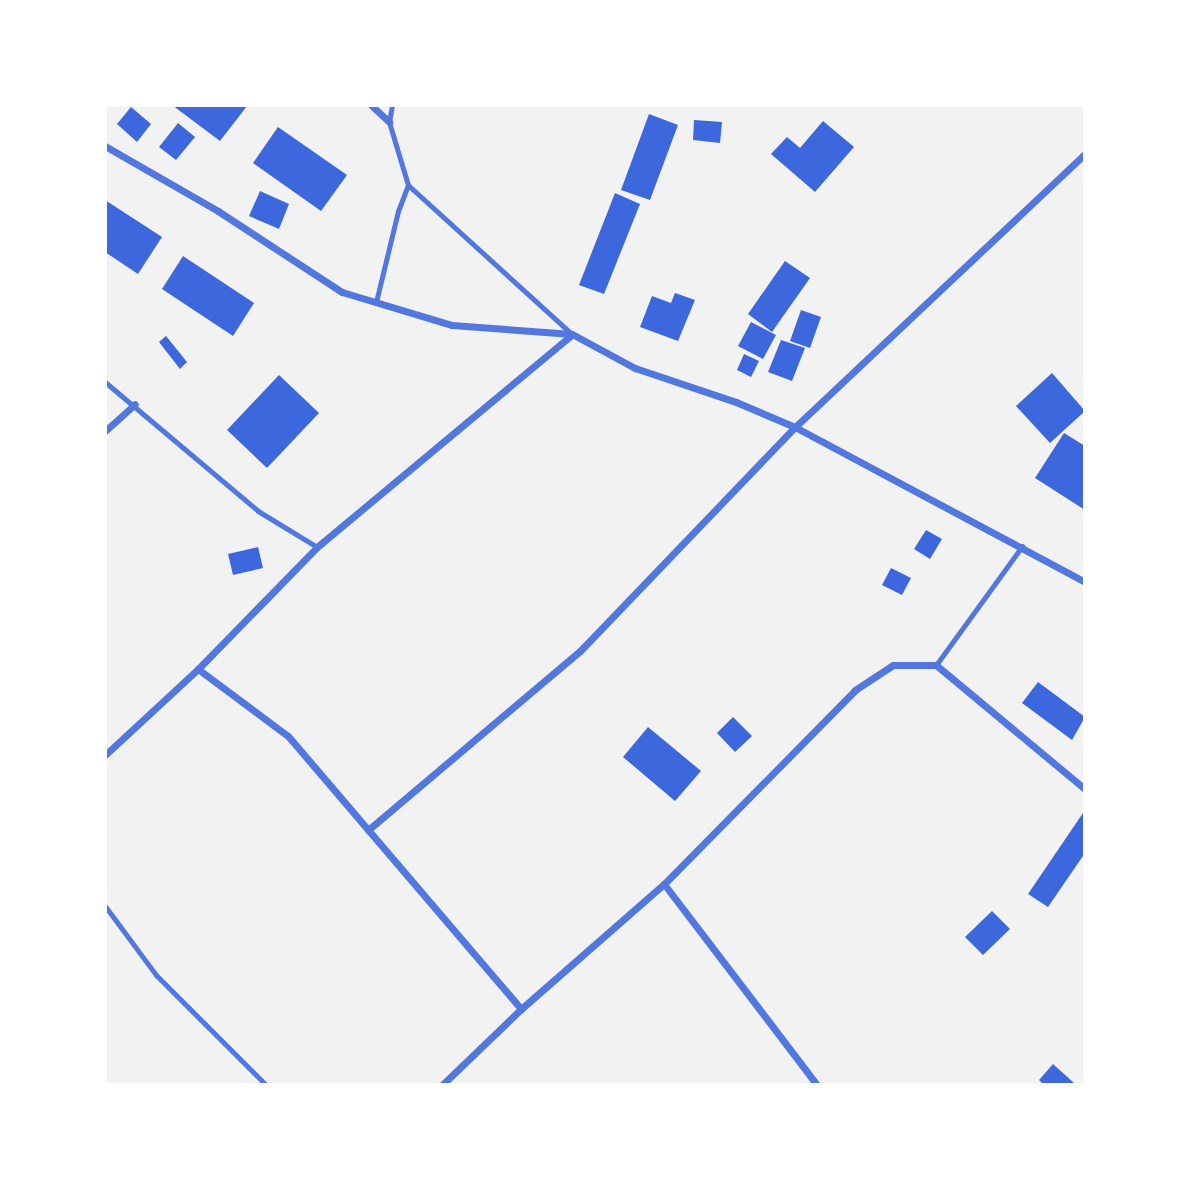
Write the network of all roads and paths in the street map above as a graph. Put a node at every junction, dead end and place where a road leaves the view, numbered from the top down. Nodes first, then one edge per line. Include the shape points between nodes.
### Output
1 (371, 105) edge
2 (392, 105) edge
3 (389, 122) junction
4 (105, 146) edge
5 (1085, 154) edge
6 (408, 184) junction
7 (376, 302) junction
8 (572, 334) junction
9 (105, 382) edge
10 (135, 404) junction
11 (795, 426) junction
12 (105, 431) edge
13 (1022, 546) junction
14 (317, 547) junction
15 (1085, 582) edge
16 (936, 666) junction
17 (198, 669) junction
18 (105, 755) edge
19 (1085, 789) edge
20 (368, 830) junction
21 (664, 884) junction
22 (105, 906) edge
23 (522, 1009) junction
24 (266, 1085) edge
25 (442, 1085) edge
26 (817, 1085) edge

1 - 3 street
2 - 3 lane
3 - 6 lane
4 - 7 street via 218,211 342,292
5 - 11 street
6 - 7 lane
6 - 8 lane
7 - 8 street via 452,325
8 - 11 street via 635,368
8 - 14 street
9 - 10 lane
10 - 12 street
10 - 14 lane via 258,511
11 - 13 street
11 - 20 street via 580,651
13 - 15 street
13 - 16 lane
14 - 17 street
16 - 19 street
16 - 21 street via 893,665 855,690
17 - 18 street
17 - 20 street via 288,736
20 - 23 street
21 - 23 street
21 - 26 street
22 - 24 lane via 156,975
23 - 25 street

